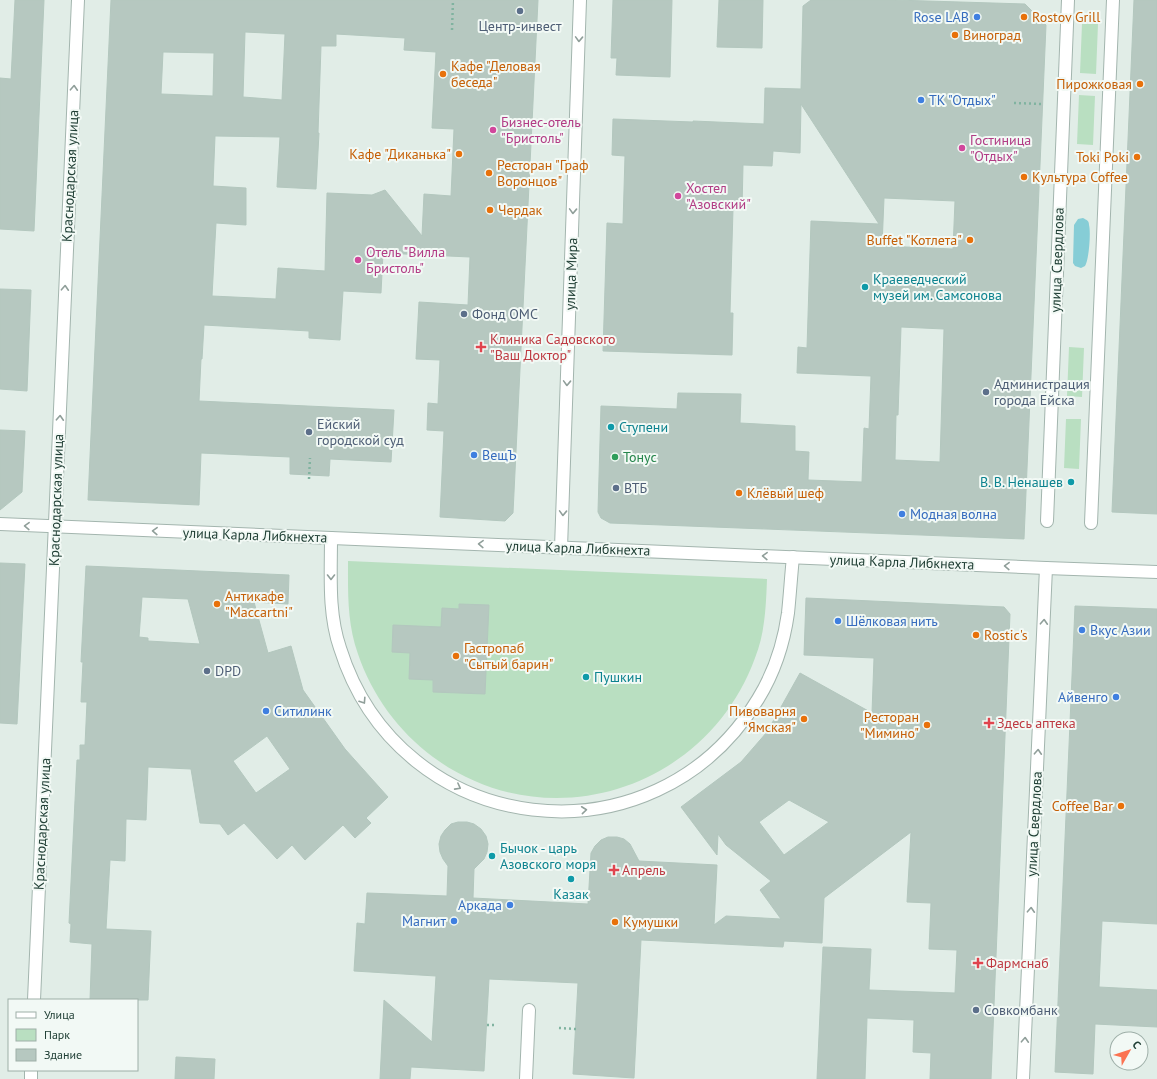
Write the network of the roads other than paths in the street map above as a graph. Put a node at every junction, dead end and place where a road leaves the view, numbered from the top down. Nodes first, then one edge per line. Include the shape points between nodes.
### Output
1 (78, 0) edge
2 (580, 0) edge
3 (1068, 0) edge
4 (1113, 0) edge
5 (1047, 520) dead end
6 (1091, 523) dead end
7 (0, 524) edge
8 (55, 527) junction
9 (331, 538) junction
10 (561, 548) junction
11 (792, 557) junction
12 (1046, 568) junction
13 (1157, 572) edge
14 (34, 999) edge
15 (529, 1010) dead end
16 (526, 1079) edge
17 (1023, 1079) edge

8 -> 1 street, Краснодарская улица
2 -> 10 street, улица Мира
3 - 5 street, улица Свердлова
4 - 6 street
8 -> 7 street, улица Карла Либкнехта
9 -> 8 street, улица Карла Либкнехта
8 - 14 street, Краснодарская улица
10 -> 9 street, улица Карла Либкнехта
9 -> 11 street via 331,612 335,632 351,679 376,720 409,756 445,781 490,801 541,811 592,810 643,797 680,778 718,749 745,719 759,698 775,663 788,613
11 -> 10 street, улица Карла Либкнехта
12 -> 11 street, улица Карла Либкнехта
12 - 13 street, улица Карла Либкнехта
17 -> 12 street, улица Свердлова
15 - 16 street

